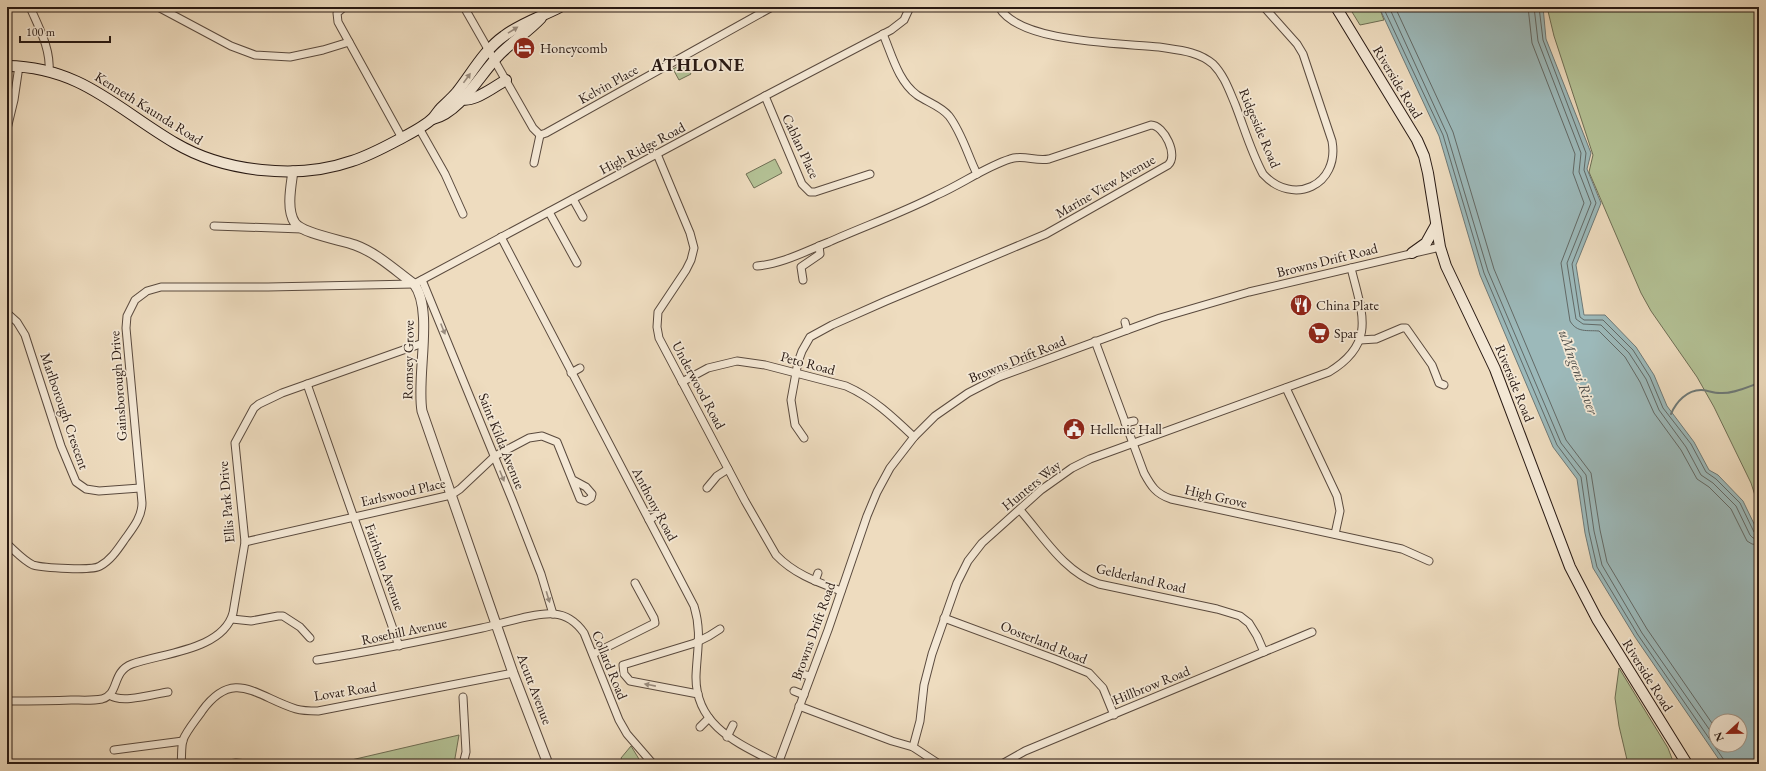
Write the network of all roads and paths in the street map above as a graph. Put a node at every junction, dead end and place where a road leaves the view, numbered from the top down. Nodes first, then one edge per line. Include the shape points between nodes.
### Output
1 (30, 7) edge
2 (158, 7) edge
3 (344, 7) edge
4 (464, 7) edge
5 (560, 7) edge
6 (772, 7) edge
7 (910, 7) edge
8 (999, 7) edge
9 (1264, 7) edge
10 (1336, 7) edge
11 (542, 17) junction
12 (883, 34) junction
13 (349, 42) junction
14 (489, 50) junction
15 (495, 60) junction
16 (7, 66) edge
17 (19, 66) junction
18 (49, 72) junction
19 (506, 80) junction
20 (765, 96) junction
21 (458, 97) junction
22 (419, 128) junction
23 (7, 129) edge
24 (540, 135) junction
25 (402, 138) junction
26 (657, 154) junction
27 (534, 163) dead end
28 (293, 171) junction
29 (870, 174) dead end
30 (977, 174) junction
31 (573, 199) junction
32 (549, 212) junction
33 (463, 214) dead end
34 (583, 217) dead end
35 (1436, 225) junction
36 (214, 226) dead end
37 (302, 229) junction
38 (501, 237) junction
39 (819, 246) junction
40 (1440, 247) junction
41 (1412, 253) junction
42 (577, 262) dead end
43 (757, 266) dead end
44 (1351, 268) junction
45 (803, 280) dead end
46 (418, 282) junction
47 (7, 313) edge
48 (422, 315) junction
49 (437, 315) junction
50 (1125, 322) dead end
51 (1128, 330) junction
52 (1360, 340) junction
53 (1095, 341) junction
54 (423, 343) junction
55 (580, 368) dead end
56 (571, 372) junction
57 (796, 373) junction
58 (682, 382) junction
59 (307, 384) junction
60 (1444, 385) dead end
61 (1286, 388) junction
62 (1134, 421) dead end
63 (1125, 423) junction
64 (914, 437) junction
65 (804, 438) dead end
66 (1133, 443) junction
67 (495, 456) junction
68 (728, 469) junction
69 (740, 474) dead end
70 (733, 478) junction
71 (573, 480) dead end
72 (140, 488) junction
73 (707, 488) dead end
74 (451, 495) junction
75 (1020, 510) junction
76 (657, 516) dead end
77 (353, 517) junction
78 (649, 520) junction
79 (1335, 534) junction
80 (244, 542) junction
81 (7, 544) edge
82 (1428, 561) dead end
83 (818, 573) dead end
84 (815, 581) junction
85 (635, 583) dead end
86 (841, 591) junction
87 (553, 614) junction
88 (944, 618) junction
89 (232, 619) junction
90 (496, 624) junction
91 (720, 629) dead end
92 (1312, 632) dead end
93 (310, 638) dead end
94 (699, 641) junction
95 (399, 646) junction
96 (1264, 652) junction
97 (593, 654) junction
98 (317, 660) dead end
99 (513, 673) junction
100 (802, 674) dead end
101 (810, 676) junction
102 (794, 691) dead end
103 (168, 692) dead end
104 (698, 694) junction
105 (110, 695) junction
106 (804, 695) junction
107 (463, 697) dead end
108 (7, 701) edge
109 (799, 706) junction
110 (1114, 714) junction
111 (709, 718) junction
112 (734, 725) dead end
113 (700, 727) dead end
114 (727, 737) junction
115 (183, 741) junction
116 (913, 747) junction
117 (114, 750) dead end
118 (181, 764) edge
119 (229, 764) edge
120 (249, 764) edge
121 (463, 764) edge
122 (548, 764) edge
123 (652, 764) edge
124 (778, 764) edge
125 (939, 764) edge
126 (1002, 764) edge
127 (1687, 764) edge

1 - 18 street via 48,52
2 - 13 street via 255,56 290,57
3 - 13 street via 336,17
4 - 14 street
5 - 11 main road, Kenneth Kaunda Road
6 - 24 street, Kelvin Place
7 - 12 street, High Ridge Road via 904,20
8 - 9 street, Ridgeside Road via 1016,24 1043,33 1074,39 1183,50 1201,56 1214,65 1226,82 1263,174 1284,188 1296,191 1306,189 1322,179 1330,168 1334,150 1332,141 1303,54
10 - 35 main road, Riverside Road via 1417,140 1428,173
14 -> 11 main road, Kenneth Kaunda Road via 521,25
11 - 15 main road, Kenneth Kaunda Road
12 - 20 street, High Ridge Road
12 - 30 street via 899,74 906,84 917,95 941,108 954,123
13 - 25 street
14 - 15 street
21 -> 14 main road, Kenneth Kaunda Road
15 - 19 street
15 - 21 main road, Kenneth Kaunda Road
16 - 17 main road, Kenneth Kaunda Road
17 - 18 main road, Kenneth Kaunda Road
17 - 23 street
18 - 28 main road, Kenneth Kaunda Road via 104,95 175,143 202,157 236,167
19 - 21 main road via 472,100 467,101
19 - 24 street via 533,128
20 - 26 street, High Ridge Road
20 - 29 street, Cablan Place via 802,184 807,190 815,192
21 - 22 main road, Kenneth Kaunda Road via 443,116
22 - 25 main road, Kenneth Kaunda Road
22 - 33 street via 445,174
24 - 27 street
25 - 28 main road, Kenneth Kaunda Road via 350,162 320,169
26 - 31 street, High Ridge Road
26 - 58 street, Underwood Road via 694,248 689,265 660,307 656,319 659,338
28 - 37 street via 292,216
30 - 39 street, Marine View Avenue via 937,196
30 - 57 street, Marine View Avenue via 1015,157 1049,159 1151,125 1162,129 1173,156 1168,165 1046,234 955,271 819,332 806,342
31 - 32 street, High Ridge Road
31 - 34 street
32 - 38 street, High Ridge Road
32 - 42 street
35 - 40 main road, Riverside Road
35 - 41 main road via 1426,243
36 - 37 street
37 - 46 street via 357,246
38 - 46 street, High Ridge Road
38 - 56 street, Anthony Road
39 - 43 street, Marine View Avenue
39 - 45 street via 820,254 801,267
40 - 41 street, Browns Drift Road
40 - 127 main road, Riverside Road via 1446,266 1495,369 1578,586
41 - 44 street, Browns Drift Road
44 - 51 street, Browns Drift Road via 1198,306
44 - 52 street via 1362,314
46 - 48 street, Romsey Grove
46 - 49 street, Saint Kilda Avenue
46 - 72 street, Gainsborough Drive via 268,287 224,283 161,287 141,295 130,308 126,328
47 - 72 street, Marlborough Crescent via 17,322 25,335 61,446 76,482 86,489 99,492
48 - 49 street
48 - 54 street, Romsey Grove
49 -> 67 street, Saint Kilda Avenue
50 - 51 street
51 - 53 street, Browns Drift Road
52 - 60 street via 1376,339 1406,328 1432,365 1439,383
52 - 61 street, Hunters Way via 1338,367
53 - 63 street, High Grove
53 - 64 street, Browns Drift Road via 999,378 968,393 935,416
54 - 59 street, Ellis Park Drive
54 - 74 street, Romsey Grove via 420,402
55 - 56 street
56 - 78 street, Anthony Road
57 - 58 street, Peto Road via 737,361 708,368
57 - 64 street, Peto Road via 858,391 884,409
57 - 65 street via 791,400 792,411 795,425
58 - 68 street, Underwood Road
59 - 77 street, Fairholm Avenue
59 - 80 street, Ellis Park Drive via 259,404 235,443
61 - 66 street, Hunters Way
61 - 79 street via 1337,496 1340,511
62 - 63 street
63 - 66 street, High Grove
64 - 86 street, Browns Drift Road via 890,468 877,492
66 - 75 street, Hunters Way via 1072,468 1041,490
66 - 79 street, High Grove via 1151,487 1160,495
67 - 71 street, Earlswood Place via 529,438 548,437 560,446
67 - 74 street, Earlswood Place
67 -> 87 street, Saint Kilda Avenue via 541,574
68 - 70 street, Underwood Road
68 - 73 street via 717,476
69 - 70 street
70 - 84 street, Underwood Road via 776,555 794,571
72 - 81 street, Gainsborough Drive via 141,514 121,545 100,567 86,569 36,566
74 - 77 street, Earlswood Place
74 - 90 street, Romsey Grove
75 - 88 street, Hunters Way via 982,543 972,556 957,583
75 - 96 street, Gelderland Road via 1065,563 1082,576 1099,584 1240,616 1253,629
76 - 78 street
77 - 80 street, Earlswood Place
77 - 95 street, Fairholm Avenue
78 - 94 street, Anthony Road via 694,606 699,625
79 - 82 street, High Grove via 1405,550
80 - 89 street, Ellis Park Drive
83 - 84 street
84 - 86 street, Underwood Road
85 - 97 street via 655,623
86 - 101 street, Browns Drift Road
87 - 90 street
87 - 97 street, Collard Road via 564,616 579,626
88 - 110 street, Oosterland Road via 1089,674 1103,688
88 - 116 street, Hunters Way via 925,677 920,721
89 - 93 street via 251,621 283,616 300,626
89 - 105 street via 221,632 201,644 122,669
90 - 95 street, Rosehill Avenue
90 - 99 street, Acutt Avenue
91 - 94 street
92 - 96 street, Hillbrow Road
94 - 104 street, Anthony Road via 696,675
104 -> 94 street via 630,680 622,667
95 - 98 street, Rosehill Avenue
96 - 110 street, Hillbrow Road
97 - 123 street, Collard Road via 619,720
99 - 115 street, Lovat Road via 318,711 296,708 241,688 230,688 209,701
99 - 122 street, Acutt Avenue
100 - 101 street
101 - 106 street, Browns Drift Road
102 - 106 street
103 - 105 street via 126,699
104 - 111 street, Anthony Road
105 - 108 street via 91,700
106 - 109 street, Browns Drift Road
107 - 121 street via 466,752
109 - 116 street
109 - 124 street, Browns Drift Road
110 - 126 street, Hillbrow Road via 1025,751
111 - 113 street
111 - 114 street, Anthony Road
112 - 114 street
114 - 124 street, Anthony Road
115 - 117 street
115 - 118 street, Lovat Road
116 - 125 street
119 - 120 street

